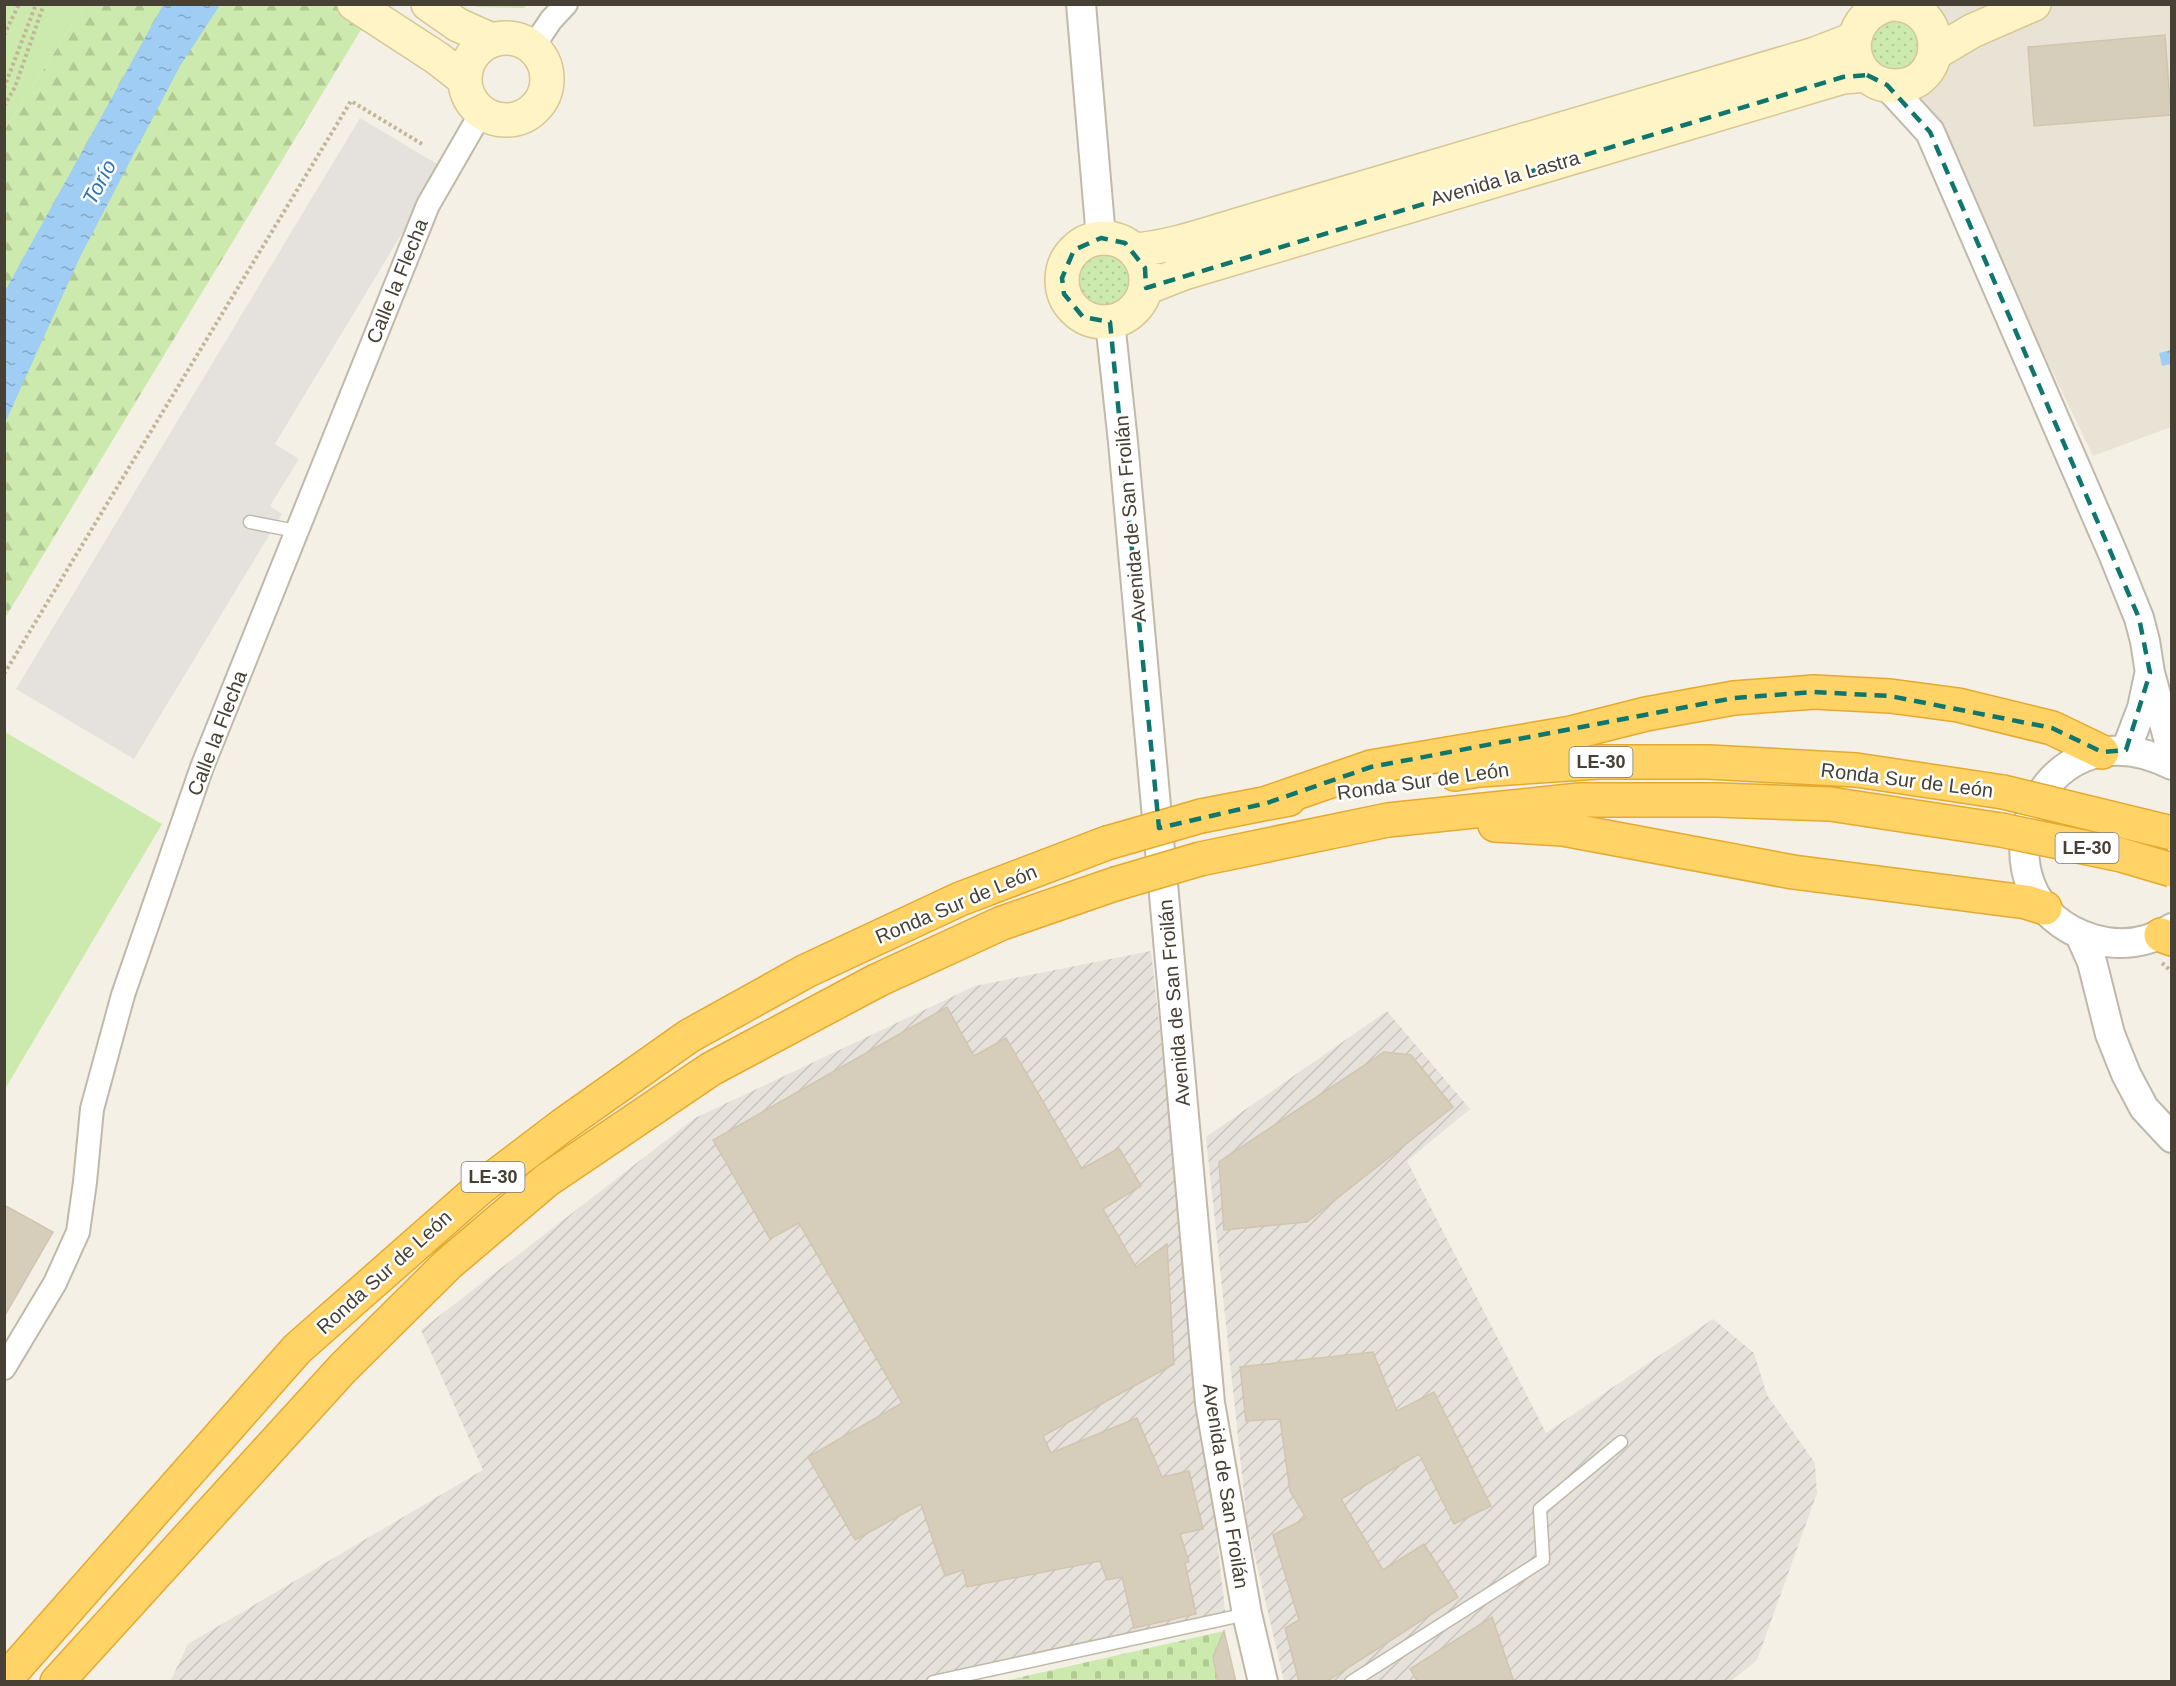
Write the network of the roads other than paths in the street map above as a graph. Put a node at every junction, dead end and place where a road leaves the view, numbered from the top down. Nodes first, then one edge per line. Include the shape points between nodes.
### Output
1 (428, 4) edge
2 (566, 4) edge
3 (1081, 4) edge
4 (1980, 4) edge
5 (2034, 4) edge
6 (1903, 7) edge
7 (365, 11) edge
8 (1860, 21) edge
9 (492, 40) junction
10 (533, 47) junction
11 (1931, 62) junction
12 (464, 79) junction
13 (1877, 80) junction
14 (481, 112) junction
15 (1930, 132) junction
16 (1101, 238) junction
17 (1134, 250) junction
18 (1146, 288) junction
19 (1110, 322) junction
20 (250, 522) dead end
21 (296, 531) junction
22 (2150, 673) junction
23 (2114, 751) junction
24 (2172, 752) edge
25 (2172, 765) edge
26 (1267, 803) junction
27 (1388, 820) junction
28 (2172, 833) edge
29 (2172, 870) edge
30 (2045, 908) junction
31 (2168, 934) edge
32 (2080, 935) junction
33 (2126, 943) junction
34 (2101, 996) junction
35 (2172, 1138) edge
36 (4, 1368) edge
37 (1621, 1442) dead end
38 (1247, 1614) junction
39 (4, 1681) edge
40 (57, 1682) edge
41 (933, 1682) edge
42 (1263, 1682) edge
43 (1351, 1682) edge

1 - 9 main road via 458,25
2 - 10 street
3 - 16 street
4 - 6 main road via 1945,16
5 - 11 main road via 1964,36
6 - 8 main road via 1871,12
6 - 11 main road via 1931,27 1935,39
7 - 12 main road
8 - 13 main road via 1854,52 1858,64
8 - 17 main road, Avenida la Lastra via 1815,54 1178,242
9 - 10 main road via 513,38
9 - 12 main road via 471,55
10 - 14 main road via 546,68 546,91 534,110 514,120
11 - 13 main road via 1918,79 1909,83 1898,86
11 - 15 street
12 - 14 main road via 472,104
13 - 15 street
13 - 18 main road, Avenida la Lastra via 1843,77 1184,273
14 - 21 street, Calle la Flecha via 428,205
15 - 22 street via 2114,556 2139,618
16 - 17 main road via 1125,243
16 - 19 main road via 1074,250 1062,278 1064,294 1072,308 1096,321
17 - 18 main road via 1145,268
18 - 19 main road via 1139,304 1126,316
19 - 38 street, Avenida de San Froilán via 1210,1403
20 - 21 lane
21 - 36 street, Calle la Flecha via 202,767 123,995 92,1109 78,1232 55,1283
22 - 23 street via 2142,708
22 - 24 street
23 - 25 street via 2152,755
23 - 26 highway via 2052,728 1958,705 1814,692 1734,698 1571,733 1371,767
23 - 30 street via 2079,759 2057,773 2029,814 2024,838 2025,863 2032,887
26 - 28 highway, Ronda Sur de León / LE-30, bridge via 1479,770 1598,762 1709,762 1856,770 2003,792
26 - 39 highway, Ronda Sur de León / LE-30, bridge via 1201,816 1107,843 960,899 806,971 689,1035 480,1188 297,1349
27 - 29 highway, Ronda Sur de León / LE-30, bridge via 1579,800 1830,804 2001,830
27 - 30 highway via 1563,828 1793,872 2026,902
27 - 40 highway, Ronda Sur de León / LE-30, bridge via 1200,859 1002,923 878,980 711,1069 547,1180 448,1264 343,1368
30 - 32 street
31 - 33 street
32 - 33 street via 2102,942
32 - 34 street
33 - 34 street
34 - 35 street via 2110,1034 2126,1074 2144,1108
37 - 43 lane via 1540,1509 1544,1560
38 - 41 lane
38 - 42 street, Avenida de San Froilán

